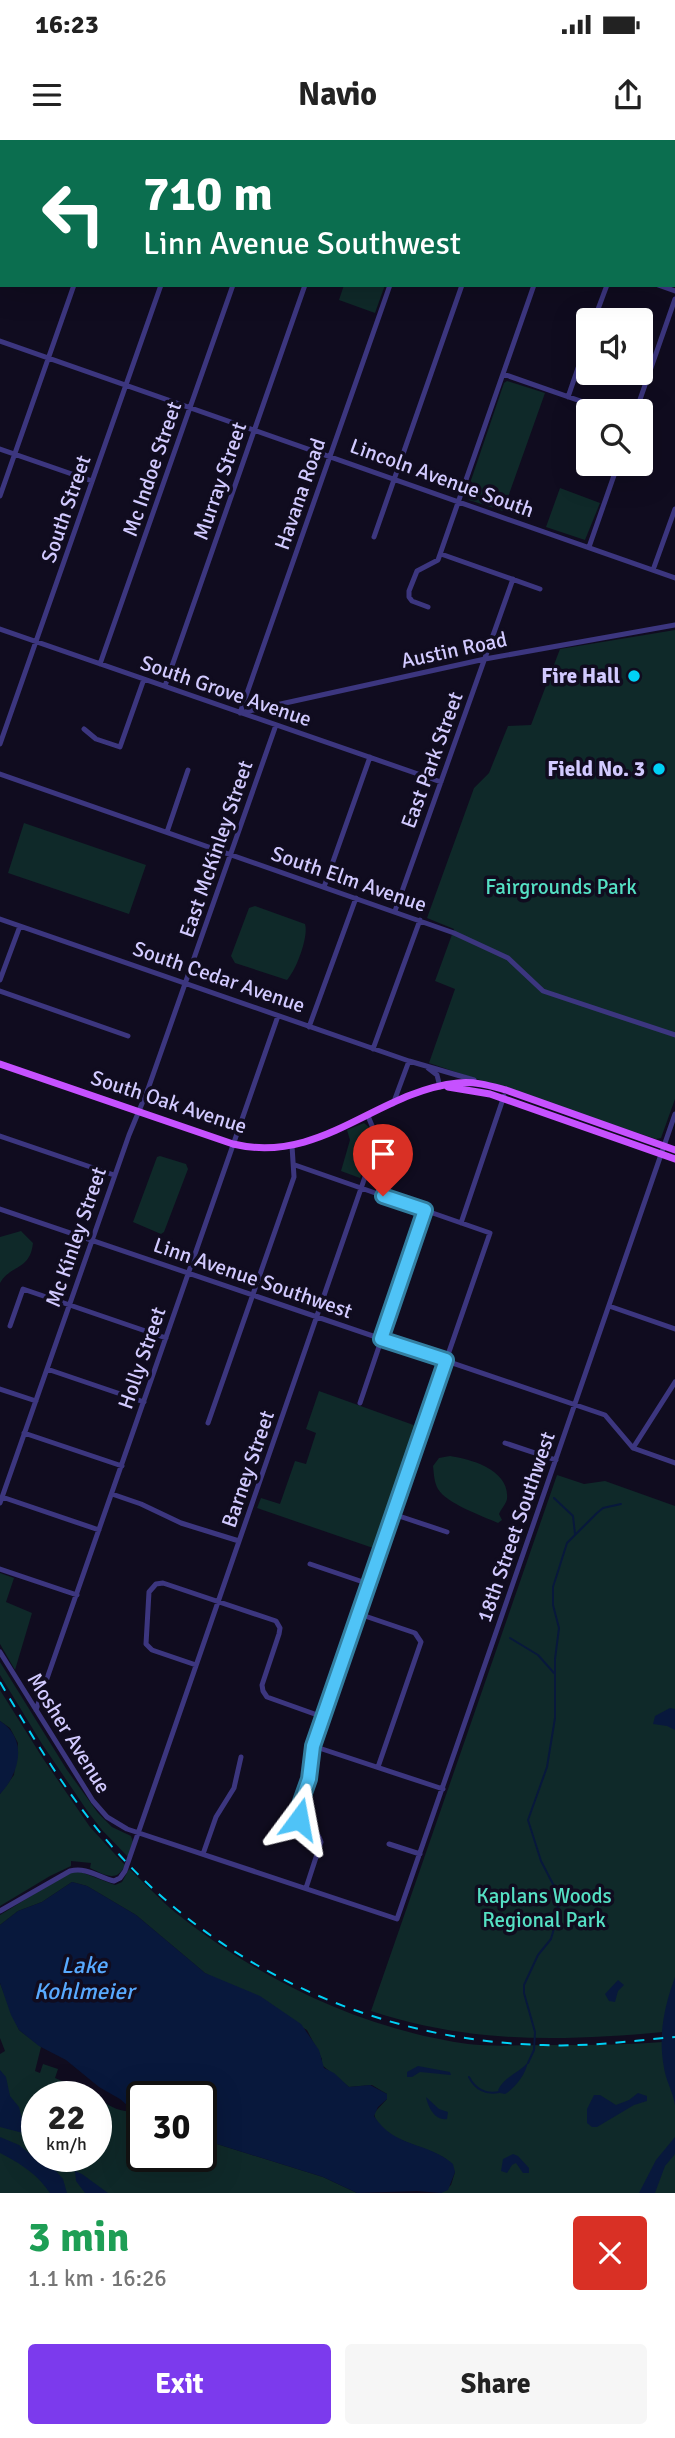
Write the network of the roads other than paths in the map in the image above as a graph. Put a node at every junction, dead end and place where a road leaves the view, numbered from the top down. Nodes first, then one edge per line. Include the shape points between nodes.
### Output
1 (73, 287) edge
2 (160, 287) edge
3 (232, 287) edge
4 (304, 287) edge
5 (389, 287) edge
6 (461, 287) edge
7 (533, 287) edge
8 (606, 287) edge
9 (675, 299) edge
10 (598, 308) edge
11 (0, 341) edge
12 (48, 358) junction
13 (503, 374) junction
14 (576, 374) edge
15 (126, 385) junction
16 (568, 397) junction
17 (640, 399) edge
18 (576, 400) edge
19 (190, 407) junction
20 (255, 429) junction
21 (0, 449) edge
22 (14, 454) junction
23 (330, 455) junction
24 (614, 476) edge
25 (395, 478) junction
26 (92, 481) junction
27 (0, 496) edge
28 (459, 501) junction
29 (675, 509) edge
30 (374, 537) dead end
31 (589, 547) junction
32 (441, 554) junction
33 (653, 570) junction
34 (675, 578) edge
35 (513, 579) junction
36 (540, 589) dead end
37 (428, 607) dead end
38 (675, 625) edge
39 (0, 629) edge
40 (36, 641) junction
41 (485, 659) junction
42 (100, 664) junction
43 (144, 679) junction
44 (165, 687) junction
45 (240, 713) junction
46 (276, 725) junction
47 (84, 729) dead end
48 (0, 744) edge
49 (370, 757) junction
50 (188, 770) dead end
51 (0, 774) edge
52 (441, 782) junction
53 (167, 832) junction
54 (231, 854) junction
55 (324, 887) junction
56 (356, 898) junction
57 (395, 911) junction
58 (0, 919) edge
59 (420, 920) junction
60 (20, 926) junction
61 (0, 980) edge
62 (185, 984) junction
63 (0, 991) edge
64 (278, 1016) junction
65 (309, 1027) junction
66 (128, 1035) dead end
67 (675, 1035) edge
68 (373, 1049) junction
69 (409, 1061) junction
70 (0, 1063) edge
71 (426, 1067) junction
72 (487, 1085) junction
73 (440, 1087) junction
74 (506, 1090) junction
75 (503, 1099) junction
76 (393, 1104) junction
77 (138, 1112) junction
78 (675, 1114) edge
79 (368, 1116) junction
80 (0, 1136) edge
81 (233, 1144) junction
82 (292, 1146) junction
83 (664, 1146) junction
84 (675, 1150) edge
85 (661, 1154) junction
86 (675, 1159) edge
87 (295, 1165) junction
88 (114, 1175) junction
89 (362, 1188) junction
90 (0, 1209) edge
91 (425, 1210) junction
92 (461, 1223) junction
93 (92, 1240) junction
94 (189, 1273) junction
95 (253, 1295) junction
96 (69, 1304) junction
97 (608, 1306) junction
98 (317, 1317) junction
99 (10, 1326) dead end
100 (675, 1329) edge
101 (166, 1338) junction
102 (381, 1339) junction
103 (446, 1360) junction
104 (47, 1369) junction
105 (675, 1382) edge
106 (0, 1389) edge
107 (36, 1401) junction
108 (144, 1402) junction
109 (360, 1403) dead end
110 (575, 1404) junction
111 (208, 1423) dead end
112 (24, 1433) junction
113 (505, 1443) dead end
114 (633, 1448) junction
115 (556, 1460) junction
116 (675, 1463) edge
117 (122, 1466) junction
118 (112, 1494) junction
119 (1, 1500) edge
120 (393, 1514) junction
121 (99, 1530) junction
122 (447, 1532) dead end
123 (240, 1541) junction
124 (310, 1564) dead end
125 (0, 1569) edge
126 (369, 1584) junction
127 (77, 1595) junction
128 (219, 1601) junction
129 (359, 1614) junction
130 (0, 1652) edge
131 (196, 1665) junction
132 (35, 1711) junction
133 (323, 1717) junction
134 (313, 1746) junction
135 (241, 1756) dead end
136 (378, 1768) junction
137 (443, 1789) junction
138 (138, 1832) junction
139 (389, 1844) dead end
140 (203, 1854) junction
141 (420, 1854) junction
142 (306, 1888) junction
143 (0, 1911) edge
144 (397, 1919) joint

1 - 12 street
2 - 15 street, South Street
3 - 19 street, Mc Indoe Street
4 - 20 street, Murray Street
5 - 23 street, Havana Road
6 - 25 street
7 - 13 street
8 - 10 street
9 - 17 street
11 - 12 street, Lincoln Avenue South
12 - 15 street, Lincoln Avenue South
12 - 22 street
13 - 16 street
13 - 28 street
14 - 16 street
15 - 19 street, Lincoln Avenue South
15 - 26 street, South Street
16 - 18 street
19 - 20 street, Lincoln Avenue South
19 - 42 street, Mc Indoe Street
20 - 23 street, Lincoln Avenue South
20 - 44 street, Murray Street
21 - 22 street
22 - 26 street
22 - 27 street
23 - 25 street, Lincoln Avenue South
23 - 45 street, Havana Road
24 - 31 street
25 - 28 street, Lincoln Avenue South
25 - 30 street
26 - 40 street, South Street
28 - 31 street, Lincoln Avenue South
28 - 32 street
29 - 33 street
31 - 33 street, Lincoln Avenue South
32 - 35 street
32 - 37 street via 417,571 409,591 412,601
33 - 34 street, Lincoln Avenue South
35 - 36 street
35 - 41 street, East Park Street
38 - 41 street, Austin Road
39 - 40 street, South Grove Avenue
40 - 42 street, South Grove Avenue
40 - 48 street, South Street
41 - 45 street, Austin Road
41 - 52 street, East Park Street
42 - 43 street, South Grove Avenue
43 - 44 street, South Grove Avenue
43 - 47 street via 120,747 96,739
44 - 45 street, South Grove Avenue
45 - 46 street, South Grove Avenue
46 - 49 street, South Grove Avenue
46 - 54 street, East McKinley Street
49 - 52 street, South Grove Avenue
49 - 55 street
50 - 53 street
51 - 53 street, South Elm Avenue
52 - 57 street, East Park Street
53 - 54 street, South Elm Avenue
54 - 55 street, South Elm Avenue
54 - 62 street, East McKinley Street
55 - 56 street, South Elm Avenue
56 - 57 street, South Elm Avenue
56 - 65 street
57 - 59 street, South Elm Avenue
58 - 60 street, South Cedar Avenue
59 - 67 street, South Elm Avenue via 503,955 543,991
59 - 68 street
60 - 61 street
60 - 62 street, South Cedar Avenue
62 - 64 street, South Cedar Avenue
62 - 77 street, Mc Kinley Street
63 - 66 street
64 - 65 street, South Cedar Avenue
64 - 81 street, Holly Street
65 - 68 street, South Cedar Avenue
68 - 69 street, South Cedar Avenue
69 - 71 street, South Cedar Avenue
69 - 76 street
70 - 77 main road, South Oak Avenue
71 - 72 street, South Cedar Avenue
71 - 73 street via 437,1075
72 - 73 main road, South Oak Avenue via 464,1082
72 - 74 main road, South Cedar Avenue
73 - 75 main road
73 - 76 main road, South Oak Avenue
74 - 75 street
74 - 83 main road, South Cedar Avenue
75 - 85 main road
75 - 92 street
76 - 79 main road, South Oak Avenue
77 - 81 main road, South Oak Avenue
77 - 88 street, Mc Kinley Street
78 - 83 street, 18th Street Southwest
79 - 82 main road, South Oak Avenue
79 - 89 street, Barney Street via 376,1138
80 - 88 street
81 - 82 main road, South Oak Avenue via 257,1149
81 - 94 street, Holly Street
82 - 87 street
83 - 84 main road, South Cedar Avenue
83 - 85 street, 18th Street Southwest
85 - 86 main road
85 - 97 street, 18th Street Southwest
87 - 89 street
87 - 95 street
88 - 93 street, Mc Kinley Street
89 - 91 street
89 - 98 street, Barney Street
90 - 93 street, Linn Avenue Southwest
91 - 92 street
91 - 102 street
92 - 103 street via 490,1233
93 - 94 street, Linn Avenue Southwest
93 - 96 street, Mc Kinley Street
94 - 95 street, Linn Avenue Southwest
94 - 101 street, Holly Street
95 - 98 street, Linn Avenue Southwest
95 - 111 street
96 - 99 street via 23,1289
96 - 101 street
96 - 104 street, Mc Kinley Street
97 - 100 street
97 - 110 street, 18th Street Southwest
98 - 102 street, Linn Avenue Southwest
98 - 123 street, Barney Street
101 - 108 street, Holly Street
102 - 103 street, Linn Avenue Southwest
102 - 109 street
103 - 110 street, Linn Avenue Southwest
103 - 120 street
104 - 107 street, Mc Kinley Street
104 - 108 street
105 - 114 street
106 - 107 street
107 - 112 street, Mc Kinley Street
108 - 117 street, Holly Street
110 - 114 street, Linn Avenue Southwest via 605,1415
110 - 115 street, 18th Street Southwest
112 - 117 street
112 - 119 street, Mc Kinley Street
113 - 115 street
114 - 116 street
115 - 137 street, 18th Street Southwest
117 - 118 street, Holly Street
118 - 121 street, Holly Street
118 - 123 street
119 - 121 street
120 - 122 street
120 - 126 street
121 - 127 street, Holly Street
123 - 128 street, Barney Street
124 - 126 street
125 - 127 street
126 - 129 street
127 - 132 street, Holly Street
128 - 131 street, Barney Street
128 - 131 street via 163,1583 149,1592 146,1644
128 - 133 street via 276,1621 280,1632 263,1692
129 - 133 street
129 - 136 street via 415,1633 421,1642
130 - 132 street, Mosher Avenue
131 - 138 street, Barney Street
132 - 138 street, Mosher Avenue via 99,1809 115,1823
133 - 134 street
134 - 136 street
134 - 142 street via 298,1815 321,1842
135 - 140 street via 234,1788 216,1817
136 - 137 street
137 - 141 street, 18th Street Southwest
138 - 140 street, Mosher Avenue
138 - 143 street, Barney Street via 120,1878 110,1880 74,1870
139 - 141 street
140 - 142 street, Mosher Avenue
141 - 144 street, 18th Street Southwest
142 - 144 street, Mosher Avenue

